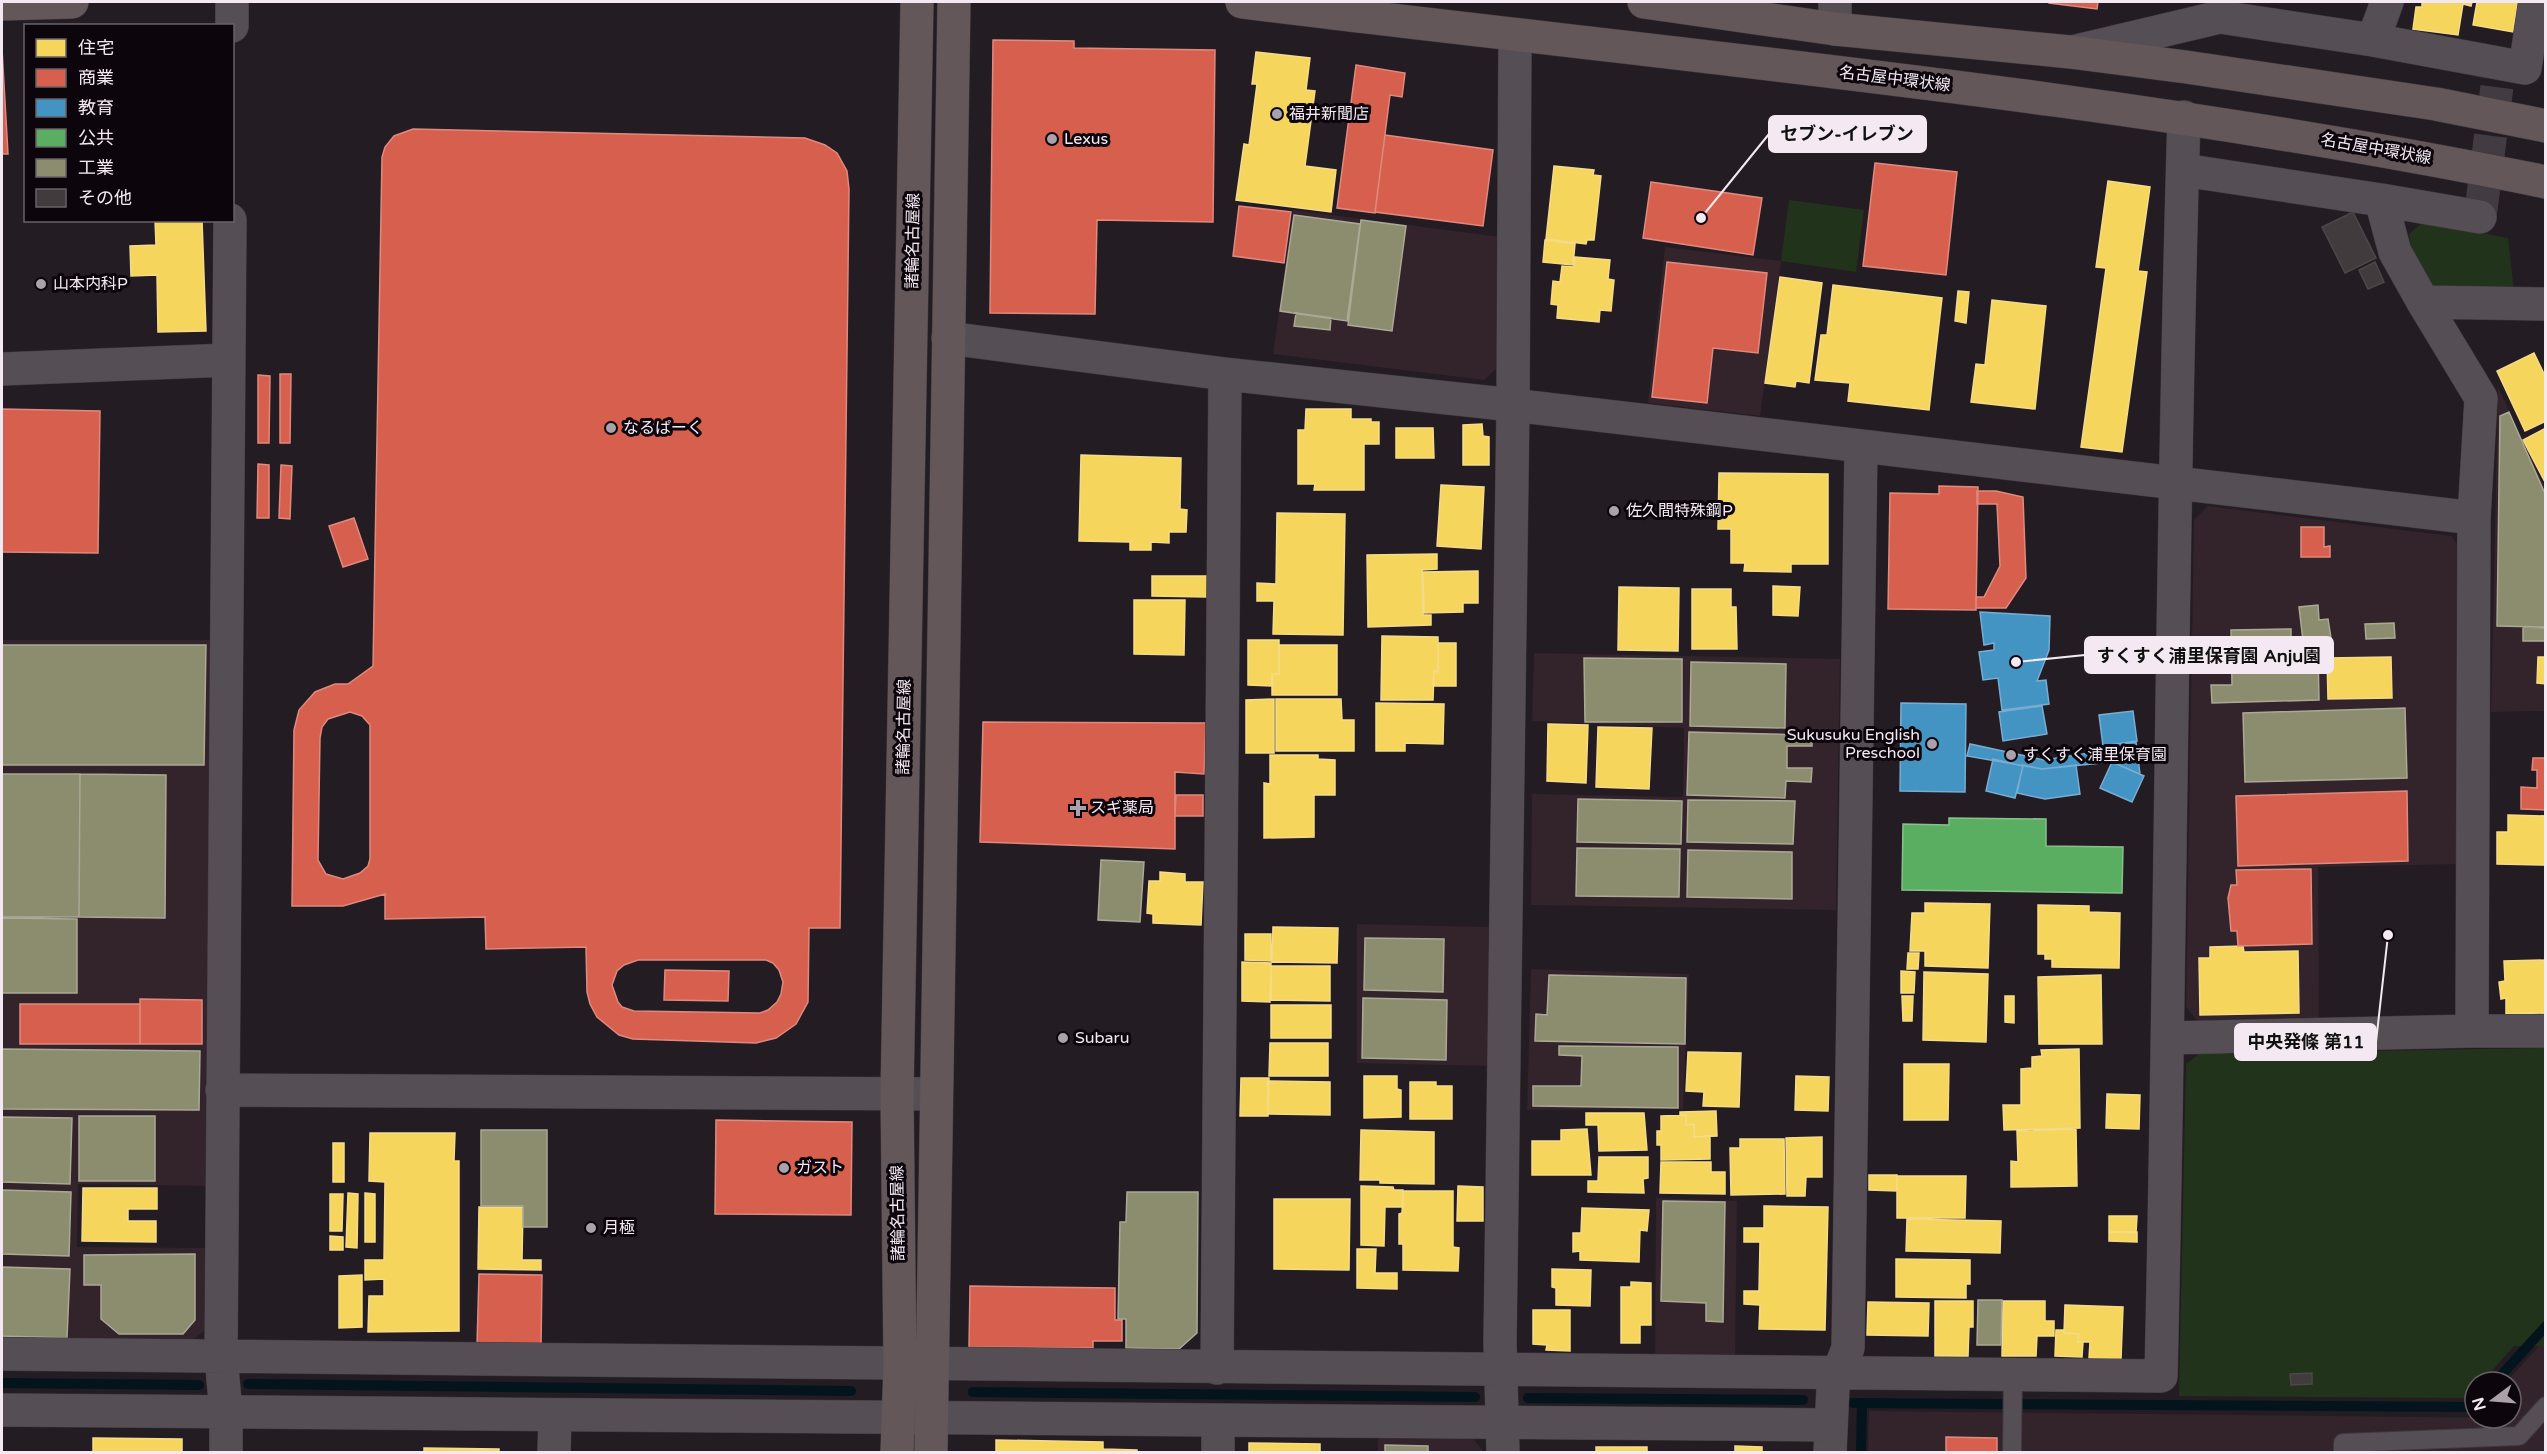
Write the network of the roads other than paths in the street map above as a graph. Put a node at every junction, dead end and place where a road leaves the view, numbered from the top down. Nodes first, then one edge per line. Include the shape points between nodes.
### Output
1 (72, 2) edge
2 (232, 2) edge
3 (917, 2) edge
4 (954, 2) edge
5 (1242, 2) edge
6 (1644, 2) edge
7 (2387, 2) edge
8 (2535, 2) edge
9 (2, 4) edge
10 (1835, 15) edge
11 (232, 24) edge
12 (1515, 36) junction
13 (2373, 40) junction
14 (2070, 52) junction
15 (2184, 117) junction
16 (2546, 126) edge
17 (2183, 170) junction
18 (2546, 182) edge
19 (2381, 200) junction
20 (2480, 217) dead end
21 (230, 222) edge
22 (2423, 303) junction
23 (2546, 304) edge
24 (948, 338) junction
25 (229, 360) junction
26 (2, 369) edge
27 (1225, 374) junction
28 (1513, 405) junction
29 (1861, 447) junction
30 (2174, 483) junction
31 (2475, 518) junction
32 (2472, 1031) junction
33 (2546, 1031) edge
34 (2169, 1038) junction
35 (222, 1090) junction
36 (897, 1094) junction
37 (935, 1094) junction
38 (2, 1354) edge
39 (221, 1357) junction
40 (900, 1365) junction
41 (932, 1365) junction
42 (1217, 1368) junction
43 (1501, 1370) junction
44 (1838, 1372) junction
45 (2013, 1384) junction
46 (2546, 1406) edge
47 (2, 1410) edge
48 (226, 1412) junction
49 (555, 1416) junction
50 (898, 1419) junction
51 (931, 1419) junction
52 (1218, 1437) edge
53 (1504, 1438) edge
54 (1830, 1439) edge
55 (226, 1452) edge
56 (554, 1452) edge
57 (897, 1452) edge
58 (931, 1452) edge
59 (2012, 1452) edge
60 (2343, 1452) edge

1 - 9 main road
2 - 11 street
3 - 36 main road, 諸輪名古屋線
4 - 24 main road, 諸輪名古屋線
5 - 12 main road, 名古屋中環状線
6 - 10 main road
7 - 13 street
8 - 13 street via 2525,68
10 - 14 main road
12 - 15 main road, 名古屋中環状線 via 1830,70
12 - 28 street
13 - 14 street via 2220,17
14 - 16 main road via 2436,104
15 - 17 street
15 - 18 main road, 名古屋中環状線 via 2415,155
17 - 19 street
17 - 30 street
19 - 20 street
19 - 22 street via 2395,252
21 - 25 street
22 - 23 street
22 - 31 street via 2481,398
24 - 27 street
24 - 37 main road, 諸輪名古屋線
25 - 26 street
25 - 35 street
27 - 28 street
27 - 42 street
28 - 29 street
28 - 43 street
29 - 30 street
29 - 44 street via 1848,1348
30 - 31 street
30 - 34 street
31 - 32 street
32 - 33 street
32 - 34 street
34 - 45 street via 2161,1377
35 - 36 street
35 - 39 street
36 - 37 street
36 - 40 main road, 諸輪名古屋線
37 - 41 main road, 諸輪名古屋線
38 - 39 street
39 - 40 street
39 - 48 street
40 - 41 street
40 - 50 main road, 諸輪名古屋線
41 - 42 street
41 - 51 main road, 諸輪名古屋線
42 - 43 street
43 - 44 street
43 - 53 street
44 - 45 street
44 - 54 street via 1833,1388
45 - 59 lane
46 - 60 lane via 2519,1436 2343,1443
47 - 48 street
48 - 49 street
48 - 55 street
49 - 50 street
49 - 56 street
50 - 51 street
50 - 57 main road, 諸輪名古屋線
51 - 52 street
51 - 58 main road, 諸輪名古屋線
52 - 53 street
53 - 54 street

